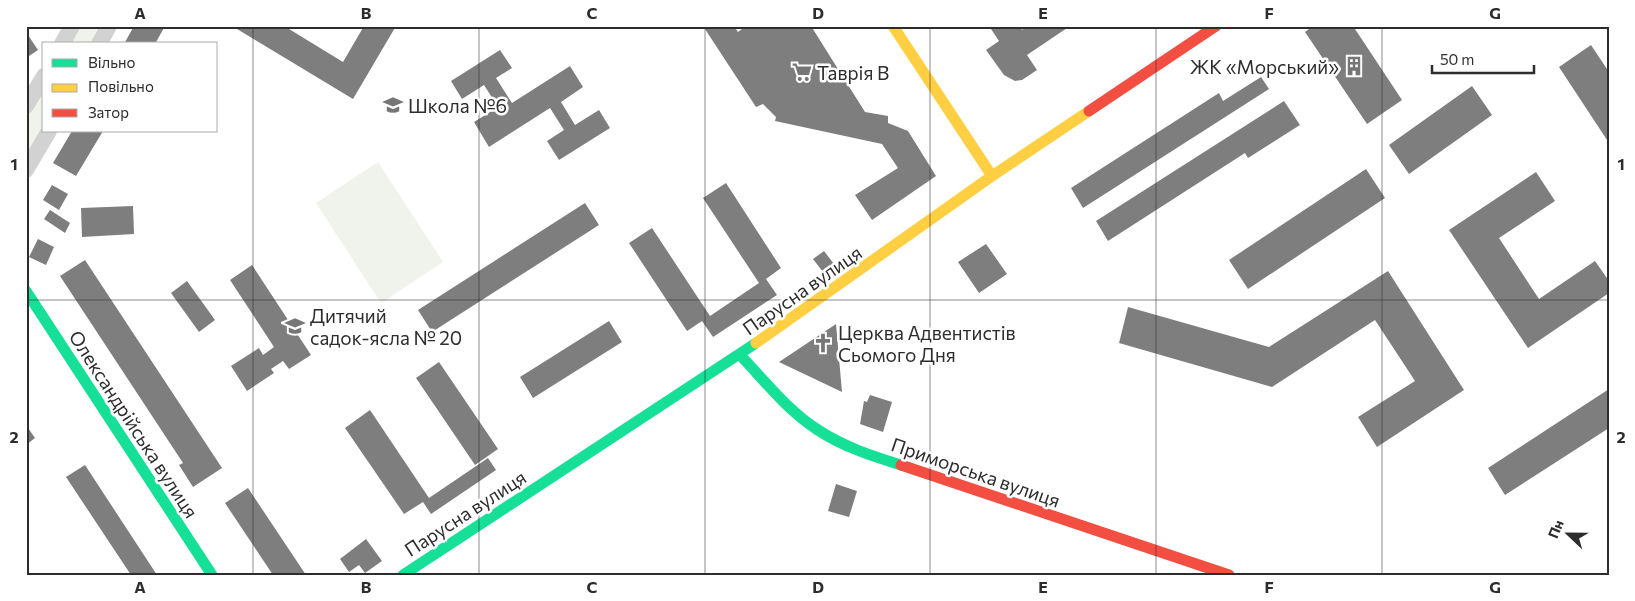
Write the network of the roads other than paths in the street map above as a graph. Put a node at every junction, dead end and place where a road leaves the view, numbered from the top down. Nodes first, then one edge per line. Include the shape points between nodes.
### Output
1 (72, 26) edge
2 (109, 26) edge
3 (893, 26) edge
4 (1216, 26) edge
5 (63, 42) edge
6 (100, 42) edge
7 (42, 79) edge
8 (26, 106) edge
9 (48, 132) edge
10 (26, 170) edge
11 (992, 176) junction
12 (26, 291) edge
13 (740, 355) junction
14 (212, 575) edge
15 (404, 575) edge
16 (1230, 575) edge

1 - 5 street
2 - 6 street
3 - 11 street
4 - 11 street, Парусна вулиця
7 - 8 street
9 - 10 street
11 - 13 street, Парусна вулиця
12 - 14 street, Олександрійська вулиця
13 - 15 street, Парусна вулиця
13 - 16 street, Приморська вулиця via 802,419 851,447

